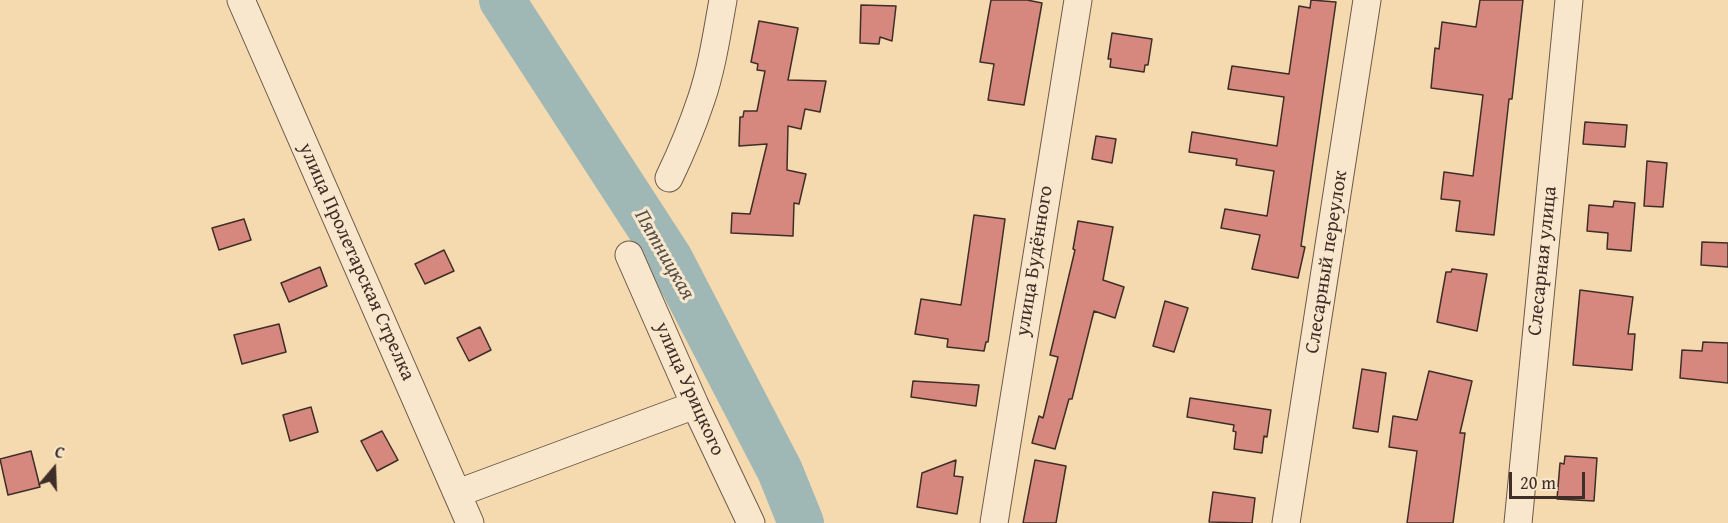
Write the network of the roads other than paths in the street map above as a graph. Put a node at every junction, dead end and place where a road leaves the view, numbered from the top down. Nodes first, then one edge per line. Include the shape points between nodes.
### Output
1 (241, 0) edge
2 (723, 0) edge
3 (1078, 0) edge
4 (1367, 0) edge
5 (1569, 0) edge
6 (669, 178) dead end
7 (629, 255) dead end
8 (695, 405) junction
9 (458, 493) junction
10 (470, 523) edge
11 (751, 523) edge
12 (994, 523) edge
13 (1287, 523) edge
14 (1518, 523) edge

1 - 9 street, улица Пролетарская Стрелка
2 - 6 street via 701,99
3 - 12 street, улица Будённого
4 - 13 street, Слесарный переулок
5 - 14 street, Слесарная улица
7 - 8 street, улица Урицкого
8 - 9 street
8 - 11 street, улица Урицкого
9 - 10 street, улица Пролетарская Стрелка

